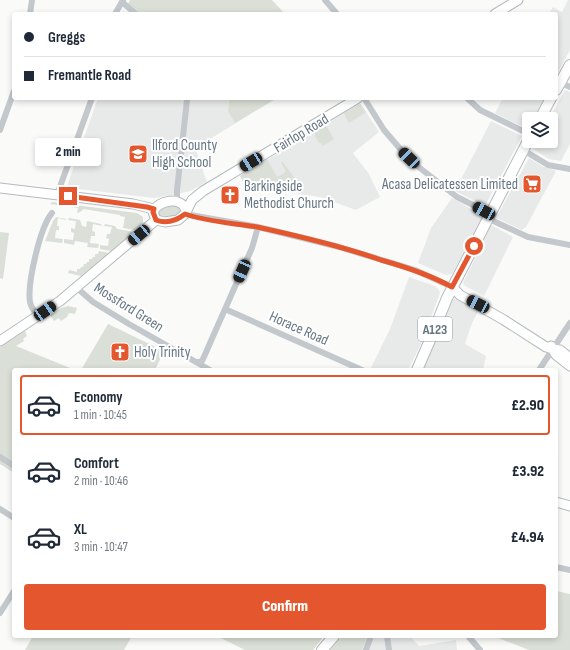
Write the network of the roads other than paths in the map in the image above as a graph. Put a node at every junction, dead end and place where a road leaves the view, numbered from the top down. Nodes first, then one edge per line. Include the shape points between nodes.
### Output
1 (32, 0) edge
2 (325, 0) edge
3 (518, 0) edge
4 (123, 1) edge
5 (30, 12) edge
6 (116, 12) edge
7 (134, 12) edge
8 (335, 12) edge
9 (498, 12) edge
10 (570, 65) edge
11 (558, 86) edge
12 (570, 87) edge
13 (12, 97) edge
14 (91, 100) edge
15 (187, 100) dead end
16 (355, 100) edge
17 (365, 100) edge
18 (469, 100) edge
19 (551, 100) edge
20 (544, 112) edge
21 (0, 130) edge
22 (522, 131) edge
23 (523, 150) joint
24 (570, 169) edge
25 (0, 188) edge
26 (57, 195) junction
27 (177, 201) junction
28 (154, 209) junction
29 (186, 212) junction
30 (52, 213) dead end
31 (490, 217) junction
32 (156, 220) junction
33 (258, 227) junction
34 (570, 245) edge
35 (452, 287) junction
36 (77, 288) junction
37 (225, 309) junction
38 (38, 316) junction
39 (570, 324) edge
40 (0, 341) edge
41 (553, 349) junction
42 (570, 358) edge
43 (196, 362) junction
44 (570, 366) edge
45 (206, 368) edge
46 (358, 368) edge
47 (418, 368) edge
48 (541, 368) edge
49 (0, 457) edge
50 (12, 465) edge
51 (558, 502) edge
52 (569, 503) edge
53 (0, 509) edge
54 (12, 517) edge
55 (558, 567) edge
56 (570, 570) edge
57 (12, 594) edge
58 (0, 613) edge
59 (332, 638) edge
60 (370, 638) edge
61 (387, 638) edge
62 (470, 638) edge
63 (322, 650) edge
64 (366, 650) edge
65 (389, 650) edge
66 (480, 650) edge

1 - 5 street
2 - 8 street
3 - 9 street
4 - 6 street
4 - 7 street
10 - 11 main road
11 - 12 street
13 - 21 street
14 - 26 street
15 - 27 street
16 - 29 street, Fairlop Road via 203,191 192,200
17 - 31 street via 384,130 416,165 457,197
18 - 22 street via 480,110
19 - 20 main road
23 - 24 street via 548,165
23 - 31 main road, A123
25 - 26 street
26 - 28 street
27 - 28 street via 161,204
27 - 29 street via 184,205
28 - 32 street
29 - 32 street via 178,220
29 - 33 street
30 - 38 street via 39,240 32,276 30,300
31 - 34 street via 528,237
31 - 35 main road, A123
32 - 36 street
33 - 35 street via 370,256 415,270
33 - 37 street via 252,248
35 - 41 street via 460,295
35 - 47 main road, A123
36 - 38 street
36 - 43 street, Mossford Green via 93,302
37 - 43 street via 203,359
37 - 46 street, Horace Road
38 - 40 street
39 - 41 street
41 - 42 street via 560,350
41 - 44 street via 556,356
41 - 48 street
43 - 45 street, Mossford Green
49 - 50 street
51 - 52 street
53 - 54 street
55 - 56 street
57 - 58 street
59 - 63 main road
60 - 64 street
61 - 65 street
62 - 66 street

